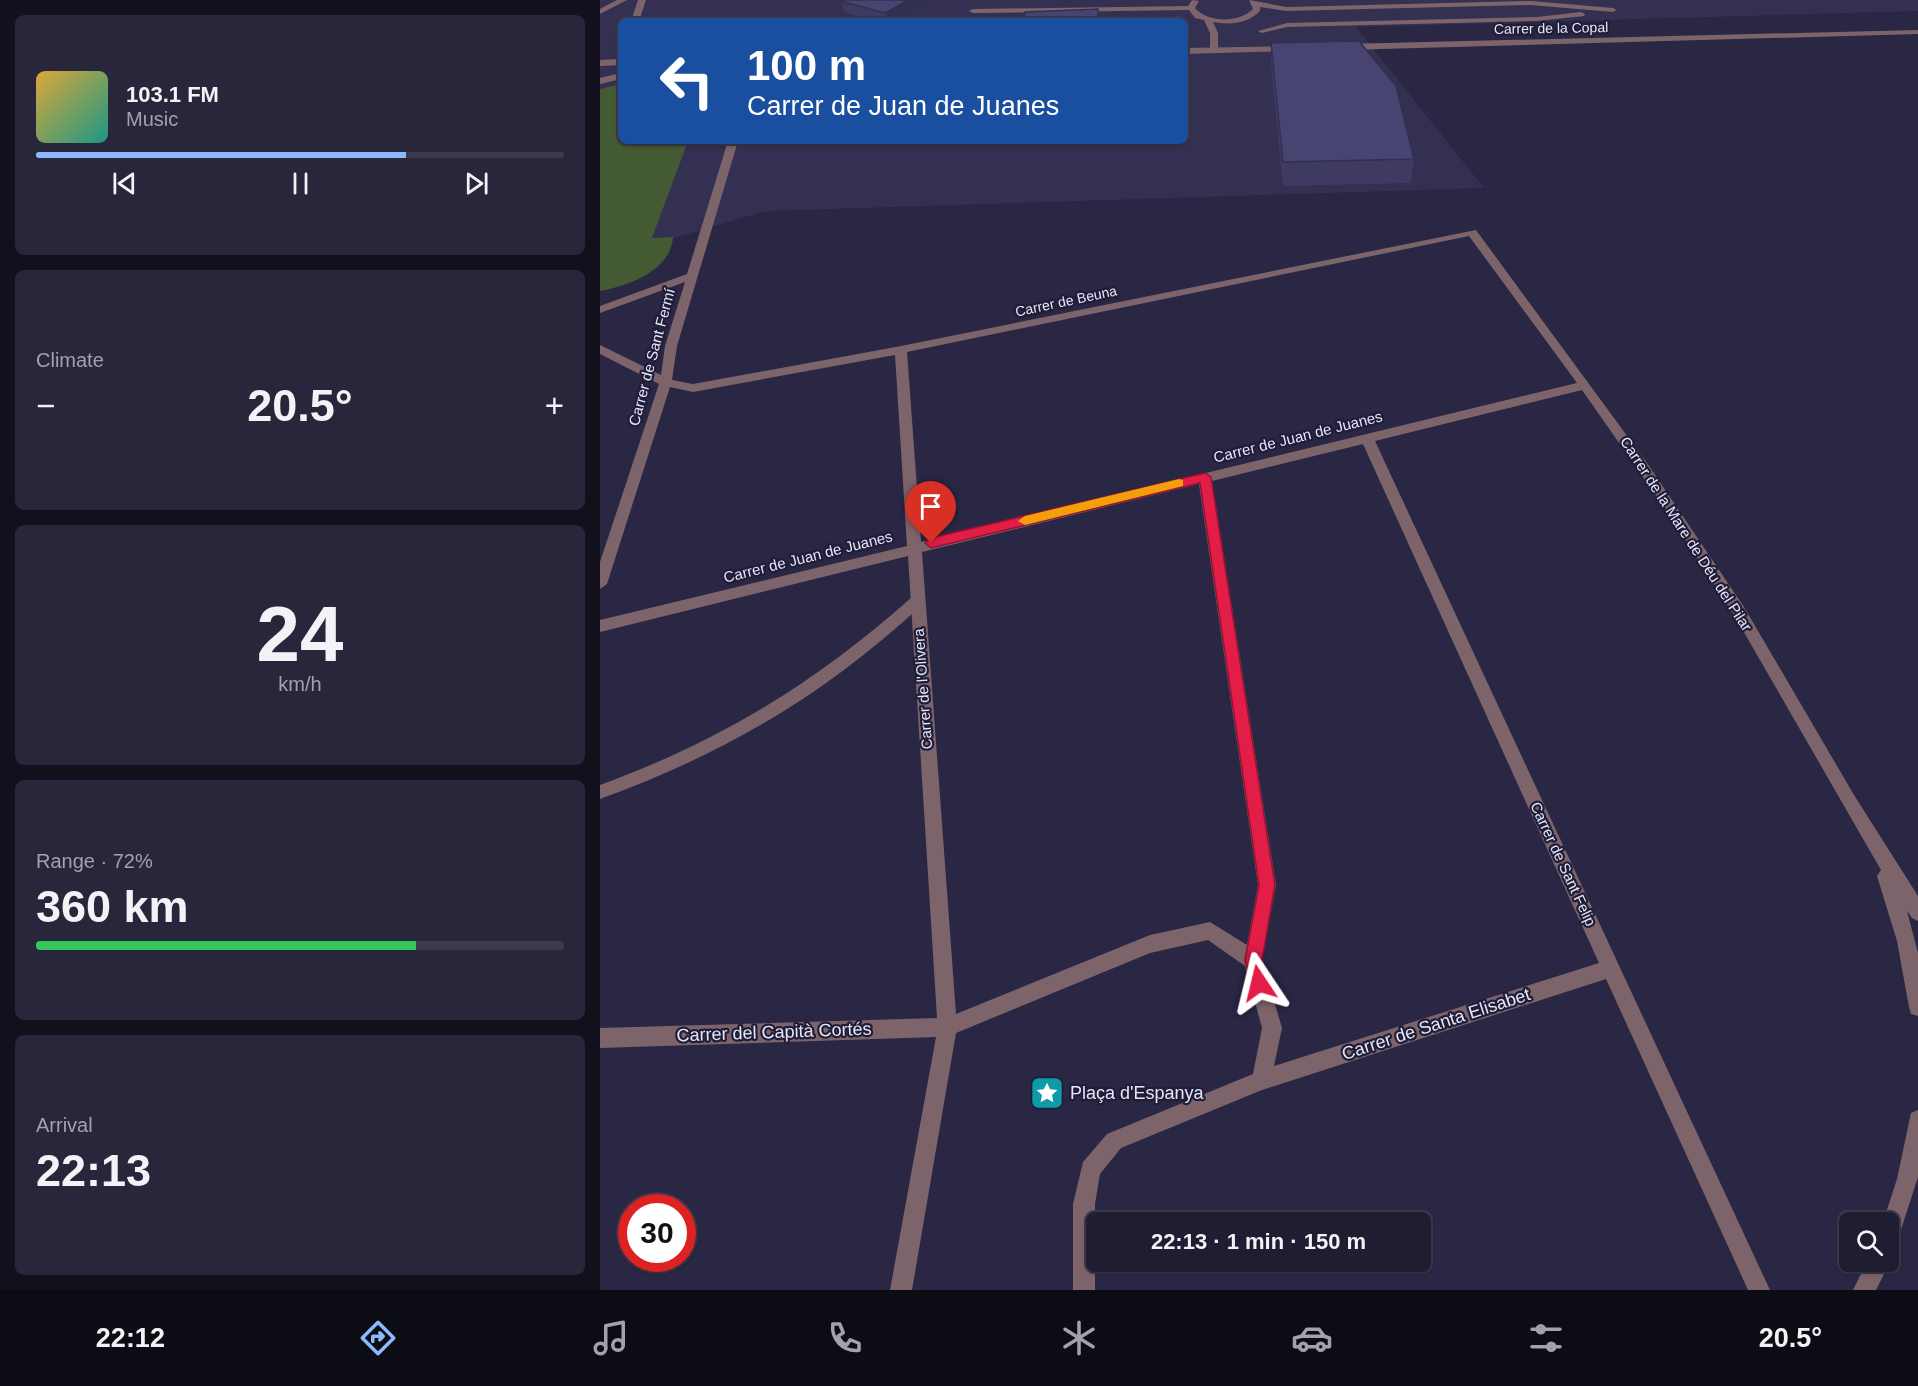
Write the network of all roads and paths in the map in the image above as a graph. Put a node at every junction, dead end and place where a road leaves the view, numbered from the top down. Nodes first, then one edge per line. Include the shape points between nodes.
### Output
1 (623, 0) edge
2 (642, 0) edge
3 (1254, 2) edge
4 (1194, 4) edge
5 (974, 11) dead end
6 (600, 12) edge
7 (1248, 17) junction
8 (635, 18) edge
9 (1207, 19) junction
10 (1262, 31) junction
11 (1918, 32) edge
12 (1334, 47) edge
13 (1298, 48) edge
14 (1262, 49) junction
15 (1214, 50) junction
16 (1188, 51) edge
17 (618, 62) edge
18 (600, 63) edge
19 (618, 77) edge
20 (600, 81) edge
21 (732, 144) edge
22 (1472, 232) joint
23 (692, 276) junction
24 (600, 310) edge
25 (600, 349) edge
26 (902, 350) junction
27 (666, 381) junction
28 (1585, 385) junction
29 (1367, 438) junction
30 (1205, 477) junction
31 (914, 547) junction
32 (600, 584) edge
33 (917, 601) junction
34 (600, 626) edge
35 (600, 792) edge
36 (1876, 851) junction
37 (1918, 912) edge
38 (1253, 960) junction
39 (1611, 968) junction
40 (1918, 1007) edge
41 (947, 1027) junction
42 (600, 1038) edge
43 (1262, 1080) junction
44 (1918, 1120) edge
45 (1917, 1146) edge
46 (1898, 1212) edge
47 (1874, 1272) edge
48 (901, 1290) edge
49 (1084, 1290) edge
50 (1759, 1290) edge
51 (1864, 1290) edge

1 - 6 street
2 - 8 street
3 - 7 street via 1254,13
3 - 10 street via 1286,9 1531,3 1613,10 1537,19 1287,25
4 - 5 street
4 - 9 street via 1198,16
7 - 9 street via 1228,21
7 - 10 street
9 - 15 street via 1214,33
10 - 14 street
11 - 12 street, Carrer de la Copal
13 - 14 street
14 - 15 street
15 - 16 street
17 - 18 street
19 - 20 street
21 - 23 street, Carrer de Sant Fermí
22 - 26 street, Carrer de Beuna
22 - 28 street, Carrer de la Mare de Déu del Pilar
23 - 24 street, Carrer de Sant Fermí
23 - 27 street, Carrer de Sant Fermí via 671,346
25 - 27 street, Carrer de Beuna
26 - 27 street, Carrer de Beuna via 693,388
26 - 31 street, Carrer de l'Olivera
27 - 32 street, Carrer de Sant Fermí
28 - 29 street, Carrer de Juan de Juanes
28 - 36 street, Carrer de la Mare de Déu del Pilar via 1684,525 1738,610
29 - 30 street, Carrer de Juan de Juanes
29 - 39 street, Carrer de Sant Felip
30 - 31 street, Carrer de Juan de Juanes
30 - 38 street via 1267,885
31 - 33 street, Carrer de l'Olivera
31 - 34 street, Carrer de Juan de Juanes
33 - 35 street via 863,650 790,703 687,759
33 - 41 street, Carrer de l'Olivera
36 - 37 street, Carrer de la Mare de Déu del Pilar
36 - 40 street, Carrer de la Mare de Déu del Pilar via 1897,904
38 - 41 street via 1210,931 1150,944
38 - 43 street via 1272,1028
39 - 43 street, Carrer de Santa Elisabet
39 - 50 street, Carrer de Sant Felip
41 - 42 street, Carrer del Capità Cortés
41 - 48 street
43 - 49 street via 1114,1141 1090,1169 1084,1204
44 - 45 street
45 - 46 street
47 - 51 street

